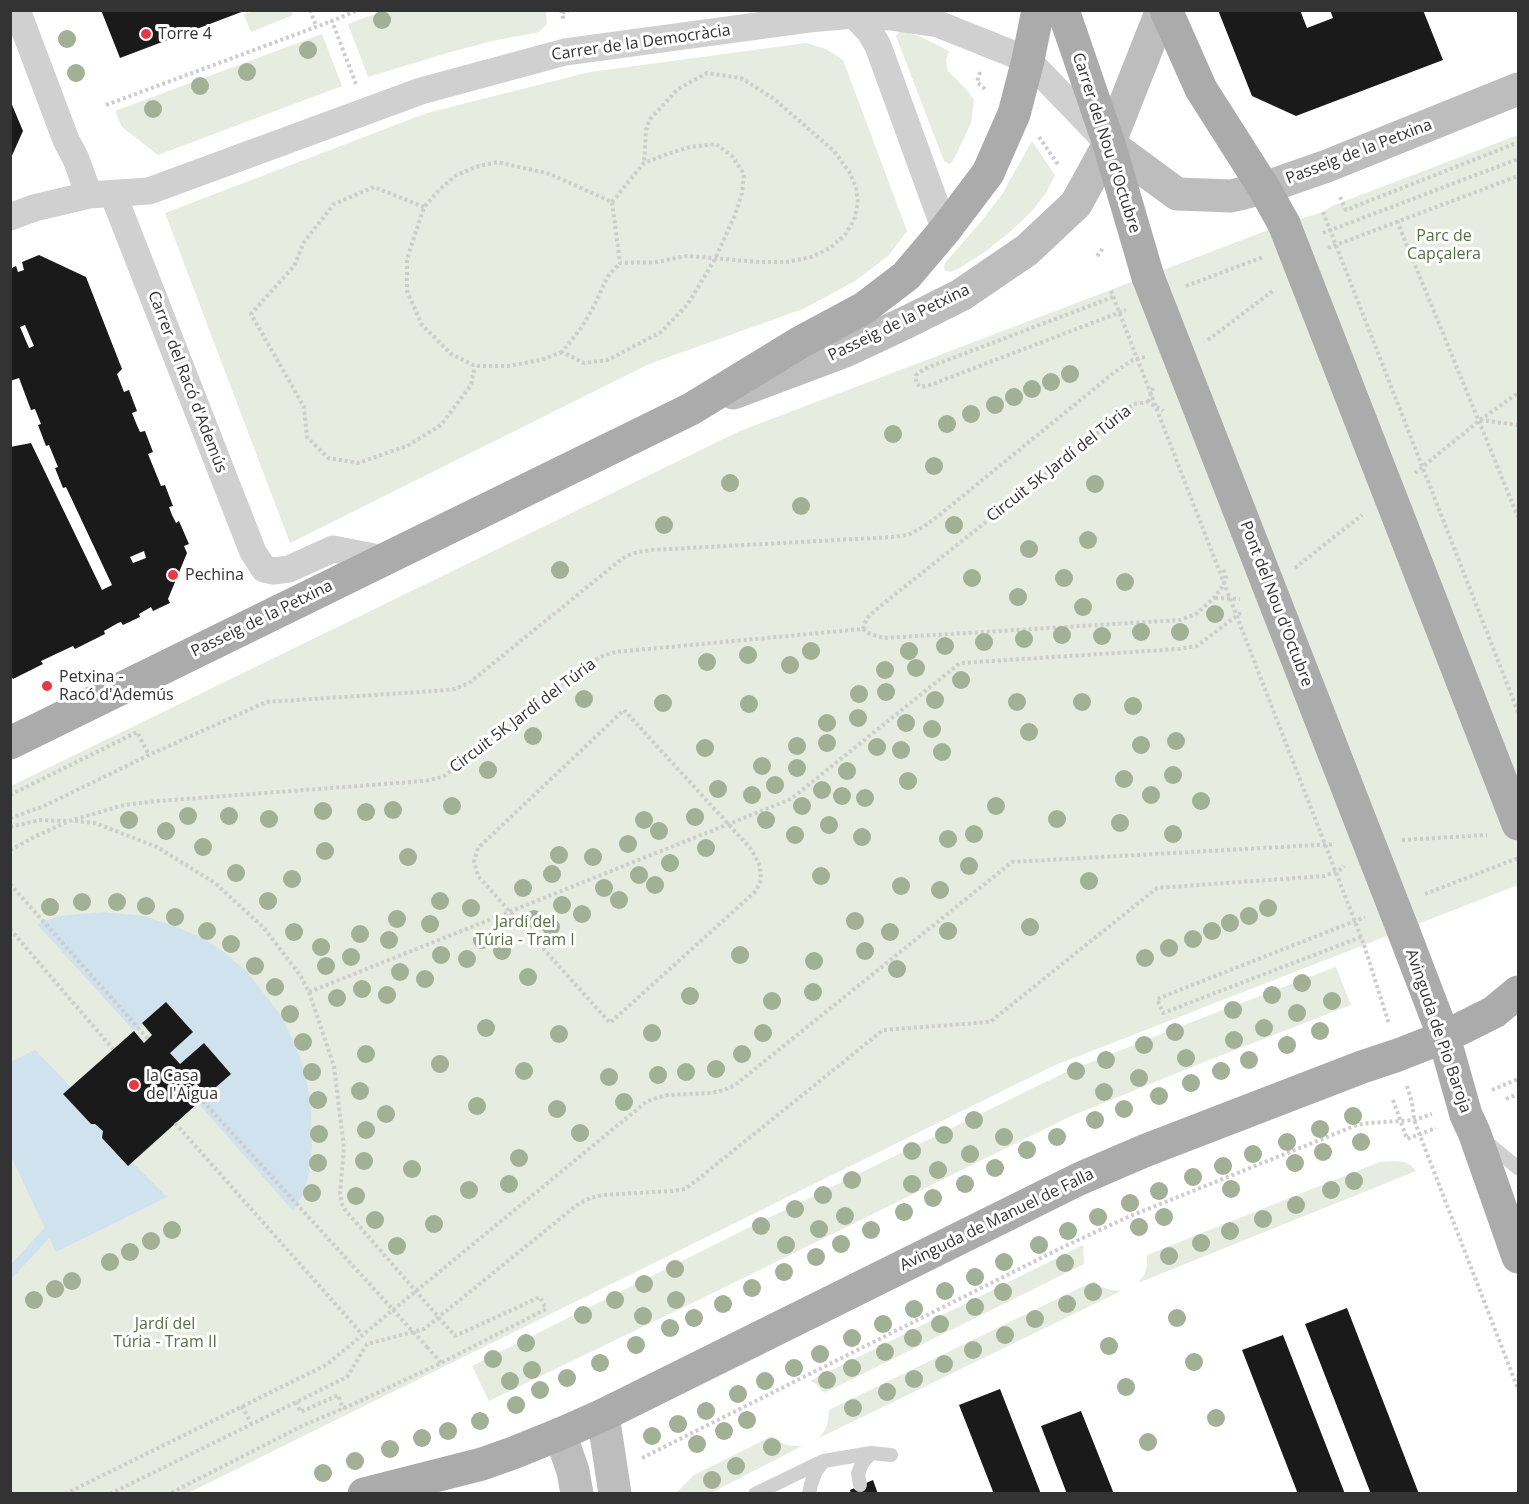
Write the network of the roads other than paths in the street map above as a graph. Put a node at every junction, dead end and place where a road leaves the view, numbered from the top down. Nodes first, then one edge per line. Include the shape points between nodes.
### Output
1 (17, 10) edge
2 (1038, 10) edge
3 (1063, 10) edge
4 (1164, 10) edge
5 (854, 15) junction
6 (1028, 60) junction
7 (1518, 89) edge
8 (1109, 144) junction
9 (1264, 188) junction
10 (101, 194) junction
11 (10, 217) edge
12 (945, 230) junction
13 (1148, 277) joint
14 (691, 409) junction
15 (384, 560) junction
16 (264, 569) joint
17 (10, 743) edge
18 (1507, 829) edge
19 (1403, 930) joint
20 (1518, 992) edge
21 (1444, 1037) junction
22 (1474, 1132) junction
23 (1518, 1168) edge
24 (1518, 1257) edge
25 (603, 1414) junction
26 (560, 1434) junction
27 (871, 1453) junction
28 (891, 1455) dead end
29 (824, 1461) junction
30 (482, 1464) junction
31 (860, 1485) dead end
32 (364, 1494) edge
33 (431, 1494) edge
34 (577, 1494) edge
35 (615, 1494) edge
36 (755, 1494) edge
37 (809, 1494) edge

1 - 10 street, Carrer del Racó d'Ademús via 66,140
2 - 6 main road, Passeig de la Petxina
3 - 8 main road, Carrer del Nou d'Octubre
4 - 8 street
4 - 9 main road via 1201,89
5 - 6 street, Carrer de la Democràcia via 938,24
5 - 10 street, Carrer de la Democràcia via 565,52 421,91 149,191
5 - 12 street via 878,46
6 - 8 street, Carrer de la Democràcia
6 - 12 main road, Passeig de la Petxina via 1014,114 988,173
7 - 9 street, Passeig de la Petxina
8 - 9 street, Passeig de la Petxina via 1177,194 1231,196
8 - 13 main road, Carrer del Nou d'Octubre
8 - 14 street, Passeig de la Petxina via 1076,204 1027,250 961,295 845,351
9 - 18 main road, bridge via 1299,231
10 - 11 street, Carrer de la Democràcia
10 - 16 street, Carrer del Racó d'Ademús via 253,552
12 - 14 main road, Passeig de la Petxina via 906,276 864,308
13 - 19 main road, Pont del Nou d'Octubre, bridge
14 - 15 main road, Passeig de la Petxina
15 - 16 street, Passeig de la Petxina via 333,549 289,569
15 - 17 main road, Passeig de la Petxina
19 - 21 main road, Avinguda de Pio Baroja
20 - 21 main road, Avinguda de Manuel de Falla via 1494,1012
21 - 22 main road, Avinguda de Pio Baroja
21 - 25 main road, Avinguda de Manuel de Falla via 1079,1179
22 - 23 lane, Avinguda de Pio Baroja
22 - 24 main road, Avinguda de Pio Baroja
25 - 26 main road, Avinguda de Manuel de Falla
25 - 35 street
26 - 30 main road, Avinguda de Manuel de Falla
26 - 34 street
27 - 28 lane
27 - 29 lane
27 - 31 lane via 858,1474
29 - 36 lane
29 - 37 lane via 816,1471
30 - 32 main road, Avinguda de Manuel de Falla
30 - 33 street, Avinguda de Manuel de Falla

